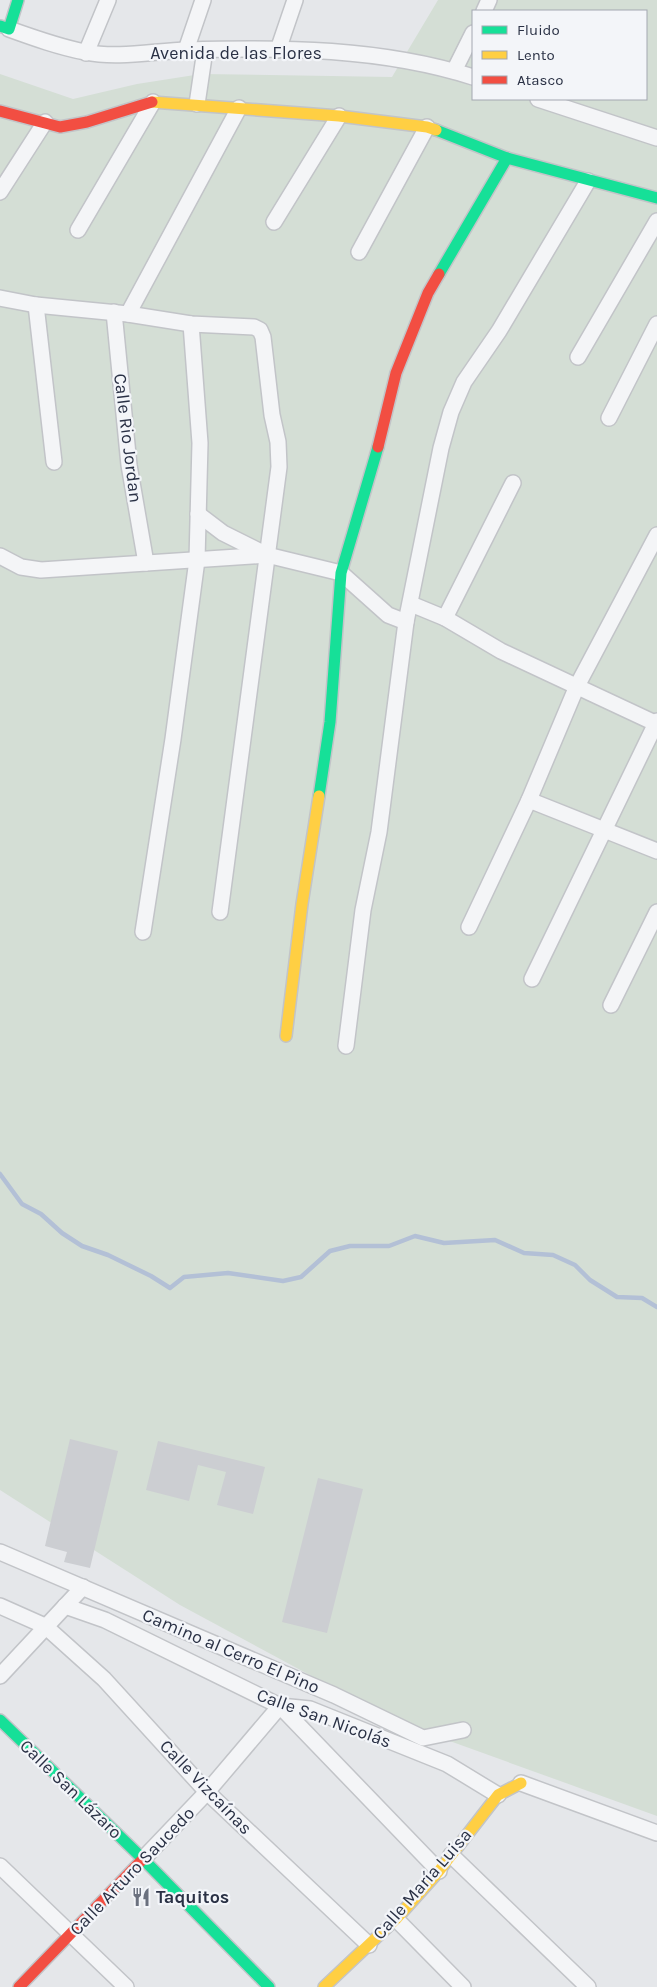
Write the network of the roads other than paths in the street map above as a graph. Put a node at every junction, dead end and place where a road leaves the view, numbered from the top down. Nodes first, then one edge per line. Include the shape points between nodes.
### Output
1 (18, 0) edge
2 (108, 0) edge
3 (203, 0) edge
4 (296, 0) edge
5 (4, 27) edge
6 (472, 35) edge
7 (186, 50) junction
8 (205, 50) junction
9 (278, 50) junction
10 (86, 52) junction
11 (454, 71) junction
12 (472, 77) edge
13 (541, 100) edge
14 (153, 102) junction
15 (197, 104) junction
16 (239, 108) junction
17 (0, 111) edge
18 (339, 116) junction
19 (45, 122) junction
20 (427, 128) junction
21 (657, 138) edge
22 (506, 158) junction
23 (588, 181) junction
24 (0, 192) edge
25 (657, 198) edge
26 (657, 221) edge
27 (274, 222) dead end
28 (78, 230) dead end
29 (359, 252) dead end
30 (0, 298) edge
31 (36, 305) junction
32 (121, 313) junction
33 (191, 324) junction
34 (657, 324) edge
35 (578, 357) dead end
36 (609, 418) dead end
37 (54, 462) dead end
38 (513, 483) dead end
39 (198, 514) junction
40 (657, 535) edge
41 (267, 555) junction
42 (0, 556) edge
43 (197, 560) junction
44 (146, 563) junction
45 (341, 572) junction
46 (410, 604) junction
47 (445, 618) junction
48 (406, 622) junction
49 (577, 686) junction
50 (656, 723) edge
51 (529, 800) junction
52 (604, 830) junction
53 (657, 851) edge
54 (220, 912) dead end
55 (657, 912) edge
56 (469, 927) dead end
57 (142, 932) dead end
58 (532, 979) dead end
59 (611, 1005) dead end
60 (286, 1036) dead end
61 (346, 1046) dead end
62 (0, 1552) edge
63 (83, 1587) junction
64 (0, 1606) edge
65 (65, 1606) junction
66 (45, 1626) junction
67 (0, 1676) edge
68 (280, 1706) junction
69 (0, 1720) edge
70 (463, 1730) dead end
71 (521, 1783) joint
72 (207, 1792) junction
73 (498, 1795) junction
74 (657, 1833) edge
75 (451, 1855) junction
76 (143, 1858) junction
77 (0, 1866) edge
78 (439, 1871) junction
79 (396, 1919) junction
80 (70, 1934) junction
81 (369, 1945) junction
82 (326, 1986) edge
83 (19, 1987) edge
84 (126, 1987) edge
85 (269, 1987) edge
86 (463, 1987) edge
87 (588, 1987) edge

1 - 5 street
2 - 10 street
3 - 7 street
4 - 9 street
5 - 10 street, Avenida de las Flores
6 - 11 street
7 - 8 street, Avenida de las Flores
7 - 10 street, Avenida de las Flores via 114,54
8 - 9 street, Avenida de las Flores
8 - 15 street
9 - 11 street, Avenida de las Flores via 385,56
11 - 12 street, Avenida de las Flores
13 - 21 street
14 - 15 street
14 - 19 street via 60,127
14 - 28 street
15 - 16 street
16 - 18 street
16 - 32 street
17 - 19 street
18 - 20 street
18 - 27 street
19 - 24 street
20 - 22 street
20 - 29 street
22 - 23 street
22 - 45 street via 428,293 396,373
23 - 25 street
23 - 46 street via 499,331 464,382 451,412
26 - 35 street
30 - 31 street
31 - 32 street
31 - 37 street
32 - 33 street
32 - 44 street, Calle Rio Jordan via 129,465
33 - 39 street via 200,442
33 - 41 street via 254,327 263,337 279,467
34 - 36 street
38 - 47 street
39 - 41 street via 223,533
39 - 43 street
40 - 49 street
41 - 43 street
41 - 45 street
41 - 54 street
42 - 44 street via 22,567 41,570
43 - 44 street
43 - 57 street
45 - 48 street via 388,616
45 - 60 street via 330,722
46 - 47 street
46 - 48 street
47 - 49 street via 502,651
48 - 61 street via 379,832 363,910
49 - 50 street
49 - 51 street
50 - 52 street
51 - 52 street
51 - 56 street
52 - 53 street
52 - 58 street
55 - 59 street
62 - 63 street, Camino al Cerro El Pino
63 - 65 street
63 - 70 street, Camino al Cerro El Pino via 334,1695 423,1738
64 - 66 street
65 - 66 street
65 - 68 street, Calle San Nicolás via 105,1620
66 - 67 street
66 - 72 street, Calle Vizcaínas via 104,1679
68 - 72 street, Calle Arturo Saucedo
68 - 73 street, Calle San Nicolás via 310,1709 438,1760
68 - 78 street
69 - 76 street, Calle San Lázaro
71 - 73 street, Calle María Luisa
71 - 74 street
72 - 76 street, Calle Arturo Saucedo
72 - 81 street, Calle Vizcaínas
73 - 75 street, Calle María Luisa
75 - 78 street, Calle María Luisa
75 - 87 street
76 - 80 street, Calle Arturo Saucedo
76 - 85 street, Calle San Lázaro
77 - 80 street
78 - 79 street, Calle María Luisa
79 - 81 street, Calle María Luisa
79 - 86 street
80 - 83 street, Calle Arturo Saucedo
80 - 84 street
81 - 82 street, Calle María Luisa

